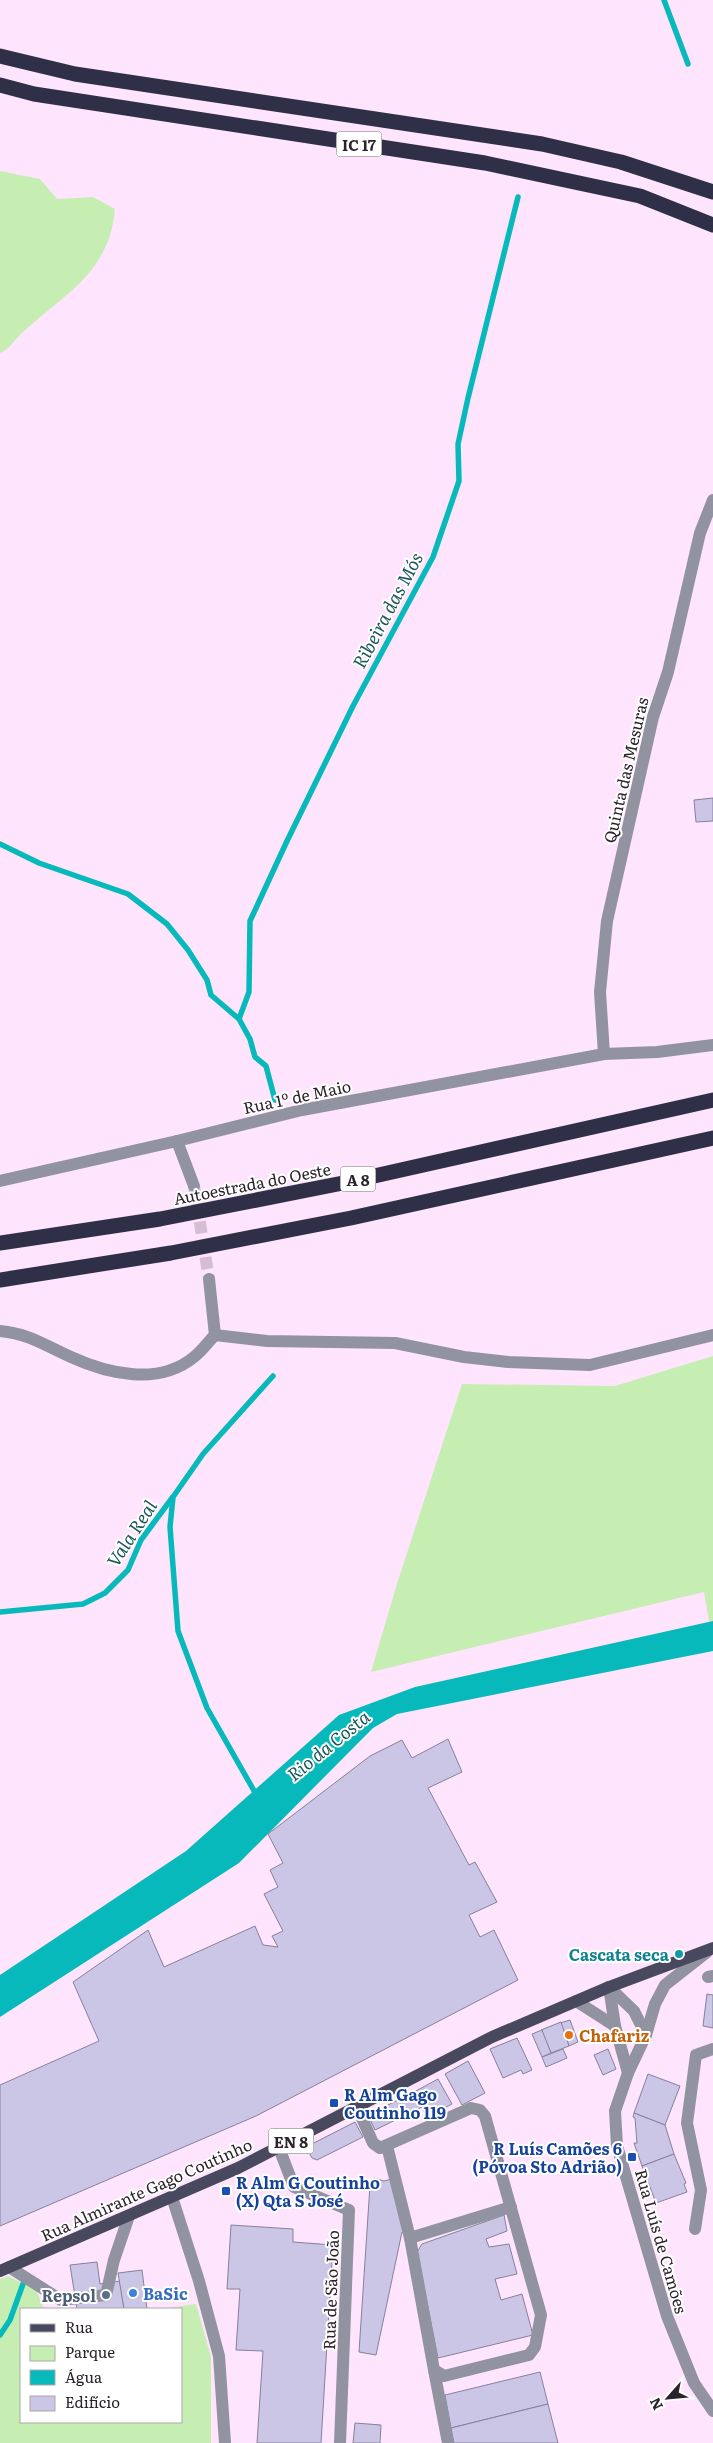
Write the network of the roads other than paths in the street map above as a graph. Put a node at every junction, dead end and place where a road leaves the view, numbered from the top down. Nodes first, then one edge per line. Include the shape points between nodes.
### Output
1 (0, 56) edge
2 (0, 85) edge
3 (713, 192) edge
4 (713, 225) edge
5 (713, 500) edge
6 (713, 1045) edge
7 (604, 1054) junction
8 (713, 1100) edge
9 (713, 1138) edge
10 (177, 1141) junction
11 (0, 1181) edge
12 (194, 1186) tunnel mouth
13 (0, 1243) edge
14 (209, 1279) tunnel mouth
15 (0, 1280) edge
16 (0, 1332) edge
17 (215, 1335) junction
18 (713, 1335) edge
19 (713, 1948) edge
20 (609, 1987) junction
21 (576, 2001) junction
22 (615, 2026) junction
23 (646, 2035) junction
24 (713, 2049) edge
25 (628, 2073) junction
26 (356, 2107) junction
27 (386, 2146) junction
28 (278, 2148) junction
29 (172, 2197) junction
30 (511, 2207) junction
31 (129, 2216) junction
32 (695, 2229) dead end
33 (410, 2238) junction
34 (4, 2269) edge
35 (434, 2370) junction
36 (713, 2411) edge
37 (225, 2443) edge
38 (340, 2443) edge
39 (448, 2443) edge

1 - 3 highway, IC 17 via 75,74 542,144 621,162
2 - 4 highway, IC 17 via 34,94 485,163 640,196
5 - 7 street, Quinta das Mesuras via 700,532 668,672 653,717 607,921 600,992
6 - 7 street, Rua 1º de Maio
7 - 10 street, Rua 1º de Maio via 302,1110
8 - 13 highway, Autoestrada do Oeste / A 8 via 334,1185 160,1219
9 - 15 highway, A 8 via 351,1218 171,1253
10 - 11 street, Rua 1º de Maio
10 - 12 street
14 - 17 street
16 - 17 street via 22,1334 82,1362 136,1376 166,1372 194,1358
17 - 18 street via 267,1341 387,1342 508,1362 590,1365
19 - 20 main road, Rua Almirante Gago Coutinho / EN 8
19 - 23 street, Rua Luís de Camões via 665,1985 655,2004
20 - 21 main road, Rua Almirante Gago Coutinho / EN 8
20 - 22 street
20 - 23 street via 634,2011
21 - 22 street
21 - 26 main road, Rua Almirante Gago Coutinho / EN 8 via 492,2037
22 - 25 street
23 - 25 street, Rua Luís de Camões
24 - 32 street via 696,2055 687,2123 701,2190
25 - 36 street, Rua Luís de Camões via 615,2110 618,2146 667,2316 694,2383
26 - 27 street via 373,2143 380,2148
26 - 28 main road, Rua Almirante Gago Coutinho / EN 8
27 - 30 street via 471,2108 480,2110 485,2116
27 - 33 street
28 - 29 main road, Rua Almirante Gago Coutinho / EN 8
28 - 38 street, Rua de São João via 294,2187 349,2210
29 - 31 main road, Rua Almirante Gago Coutinho / EN 8
29 - 37 street via 219,2356
30 - 33 street
30 - 35 street via 542,2315 535,2346 529,2355 516,2360 444,2376
31 - 34 main road, Rua Almirante Gago Coutinho / EN 8
31 - 34 street via 106,2295 61,2300
33 - 35 street
35 - 39 street

